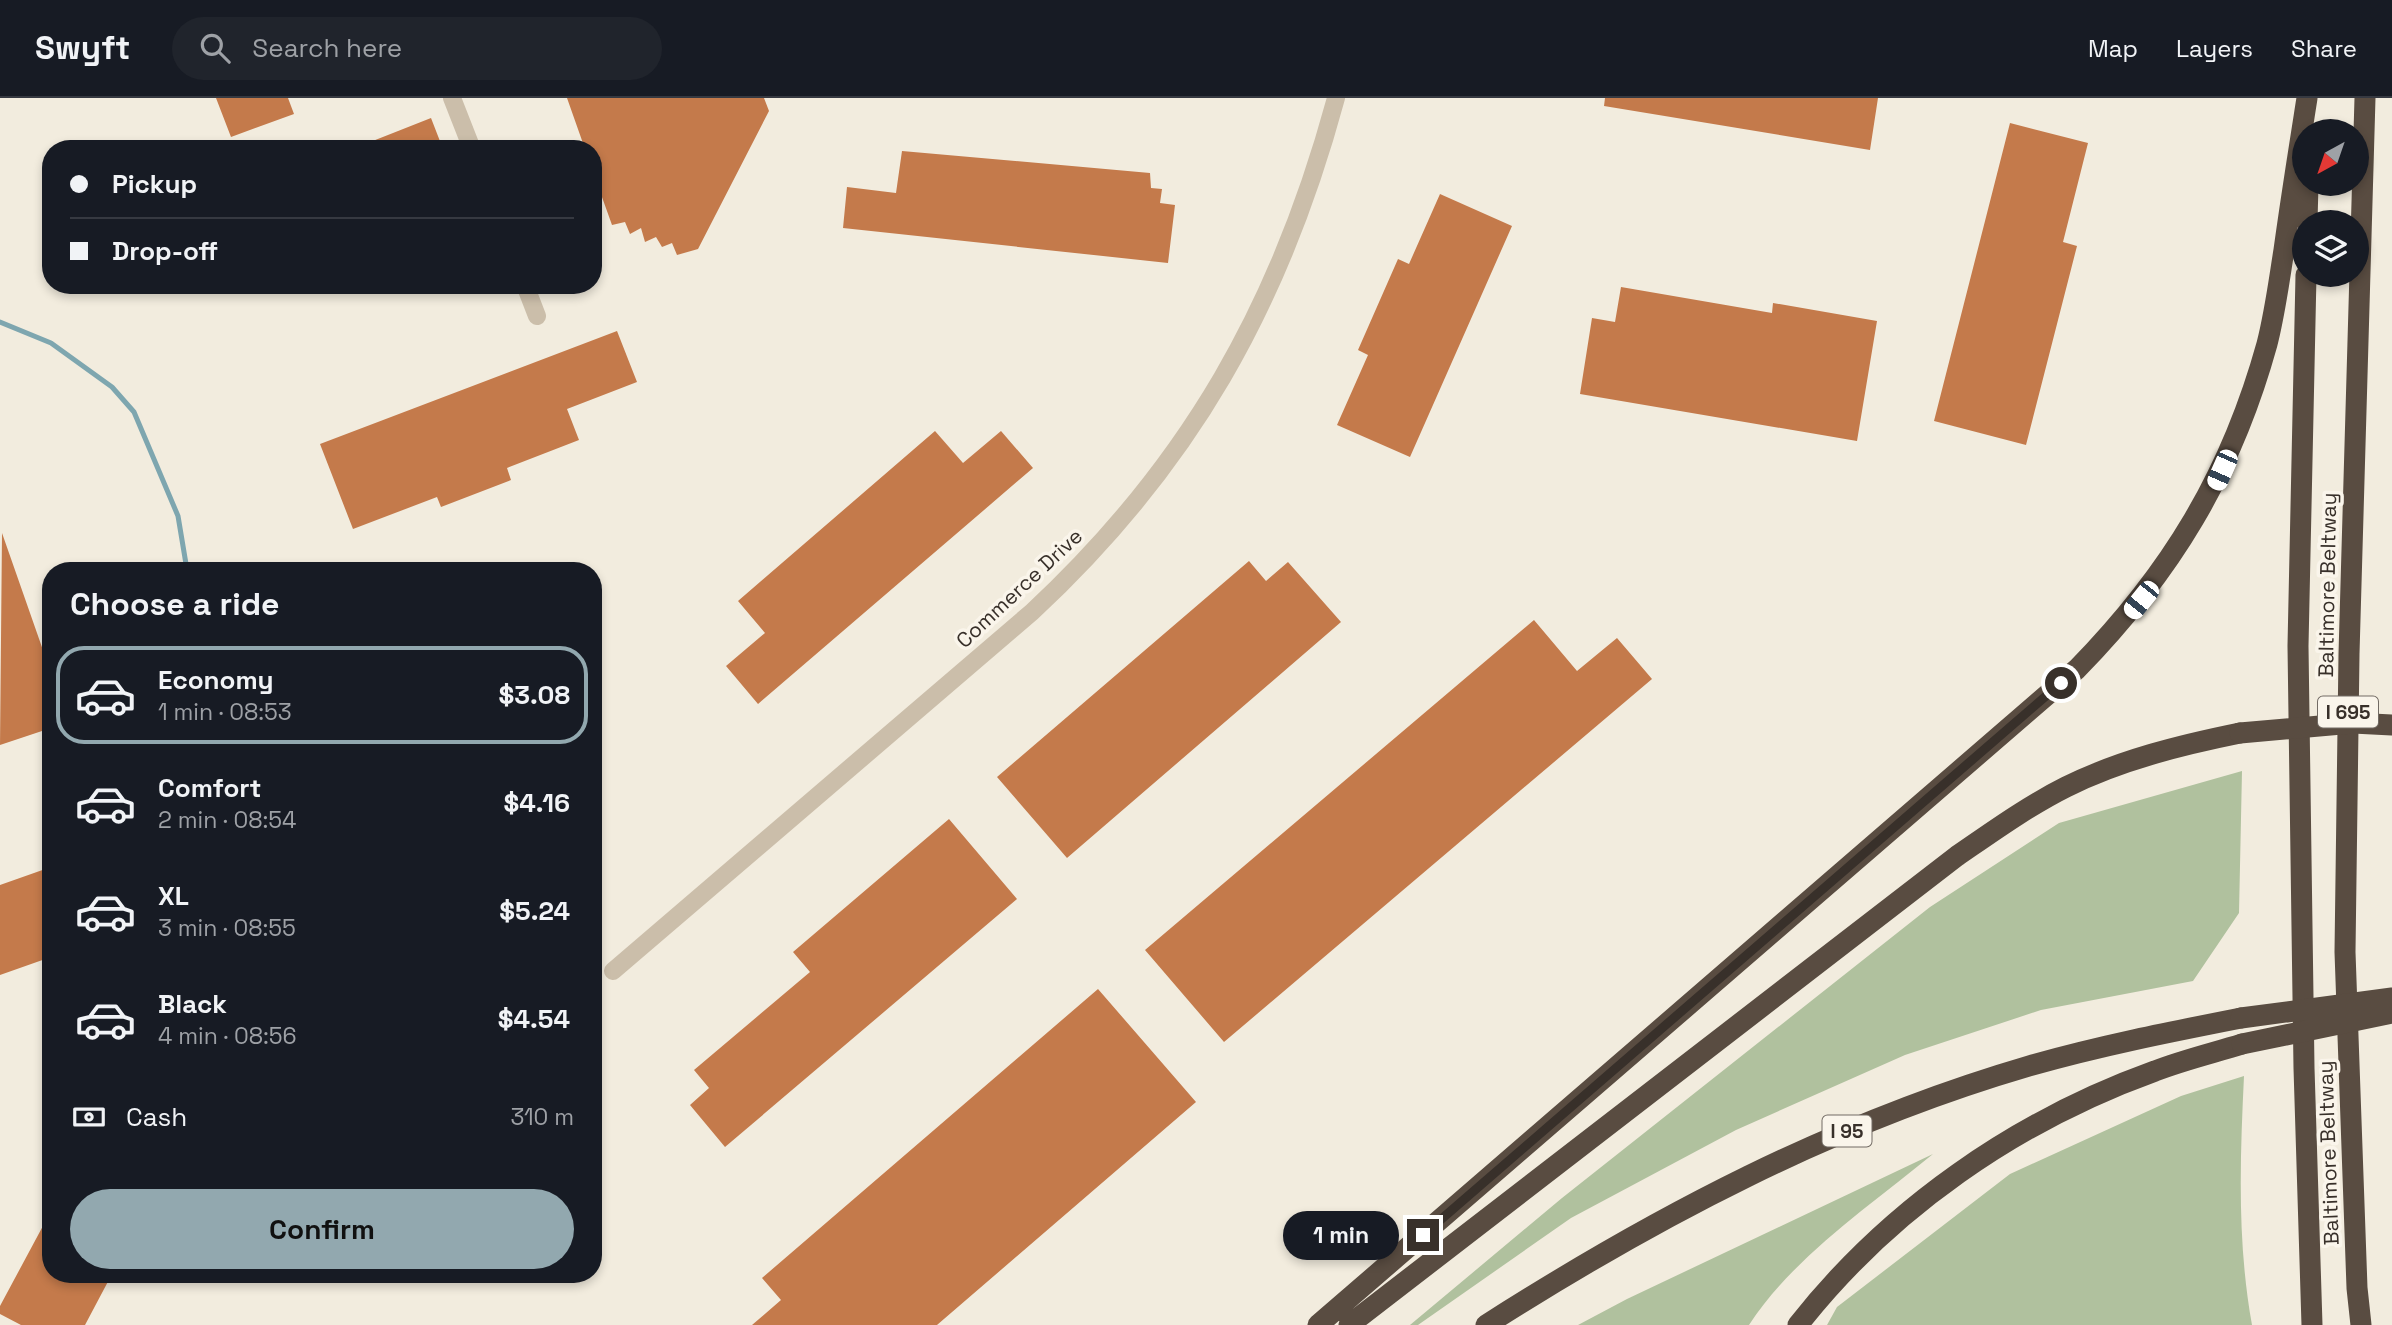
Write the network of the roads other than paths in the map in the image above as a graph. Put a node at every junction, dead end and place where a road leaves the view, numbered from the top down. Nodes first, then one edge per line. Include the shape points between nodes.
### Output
1 (452, 98) edge
2 (1336, 98) edge
3 (2308, 98) edge
4 (2365, 98) edge
5 (2309, 119) edge
6 (468, 140) edge
7 (2306, 287) edge
8 (528, 294) edge
9 (537, 316) dead end
10 (2392, 725) edge
11 (613, 971) dead end
12 (2392, 998) edge
13 (2392, 1013) edge
14 (1318, 1325) edge
15 (1349, 1325) edge
16 (1486, 1325) edge
17 (1798, 1325) edge
18 (2312, 1325) edge
19 (2361, 1325) edge

1 - 6 street
2 - 11 street, Commerce Drive via 1291,239 1231,367 1194,425 1120,521 1032,612
3 - 5 highway
3 - 14 highway via 2267,342 2238,434 2188,533 2117,629 2068,678
4 - 19 highway, Baltimore Beltway / I 695 via 2345,952
7 - 18 highway, Baltimore Beltway / I 695 via 2298,646
8 - 9 street
10 - 15 highway, bridge via 2353,723 2240,733 2177,746 2066,786 1957,856
12 - 16 highway, I 95, bridge via 2241,1018 2029,1066 1825,1140 1703,1196
13 - 17 highway, bridge via 2242,1044 2155,1070 2097,1094 1986,1154 1943,1183 1829,1285

